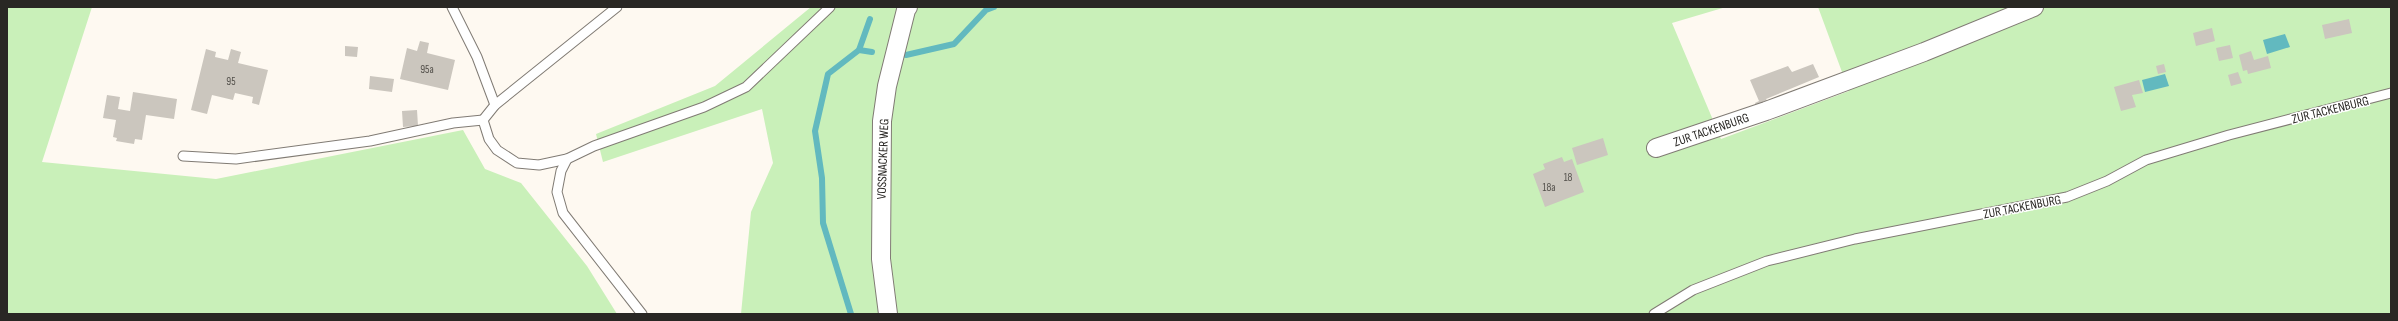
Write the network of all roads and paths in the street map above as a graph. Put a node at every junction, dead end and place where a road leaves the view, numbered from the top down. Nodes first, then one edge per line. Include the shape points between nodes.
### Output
1 (452, 7) edge
2 (617, 7) edge
3 (830, 7) edge
4 (2034, 7) edge
5 (905, 8) edge
6 (2391, 93) edge
7 (495, 105) junction
8 (483, 120) junction
9 (1656, 148) dead end
10 (183, 156) dead end
11 (567, 159) junction
12 (642, 314) edge
13 (888, 314) edge
14 (1654, 314) edge

1 - 7 lane via 477,57
2 - 7 lane
3 - 11 lane via 746,87 704,107 594,146
4 - 9 street, ZUR TACKENBURG via 1924,52 1766,111
5 - 13 street, VOSSNACKER WEG via 887,86 882,121 881,259
6 - 14 lane, ZUR TACKENBURG via 2229,135 2146,160 2107,181 2067,197 1855,238 1767,261 1693,290
7 - 8 lane
8 - 10 lane via 453,123 370,141 236,159
8 - 11 lane via 489,139 497,150 512,160 528,165 539,165
11 - 12 lane via 561,171 557,192 564,213

